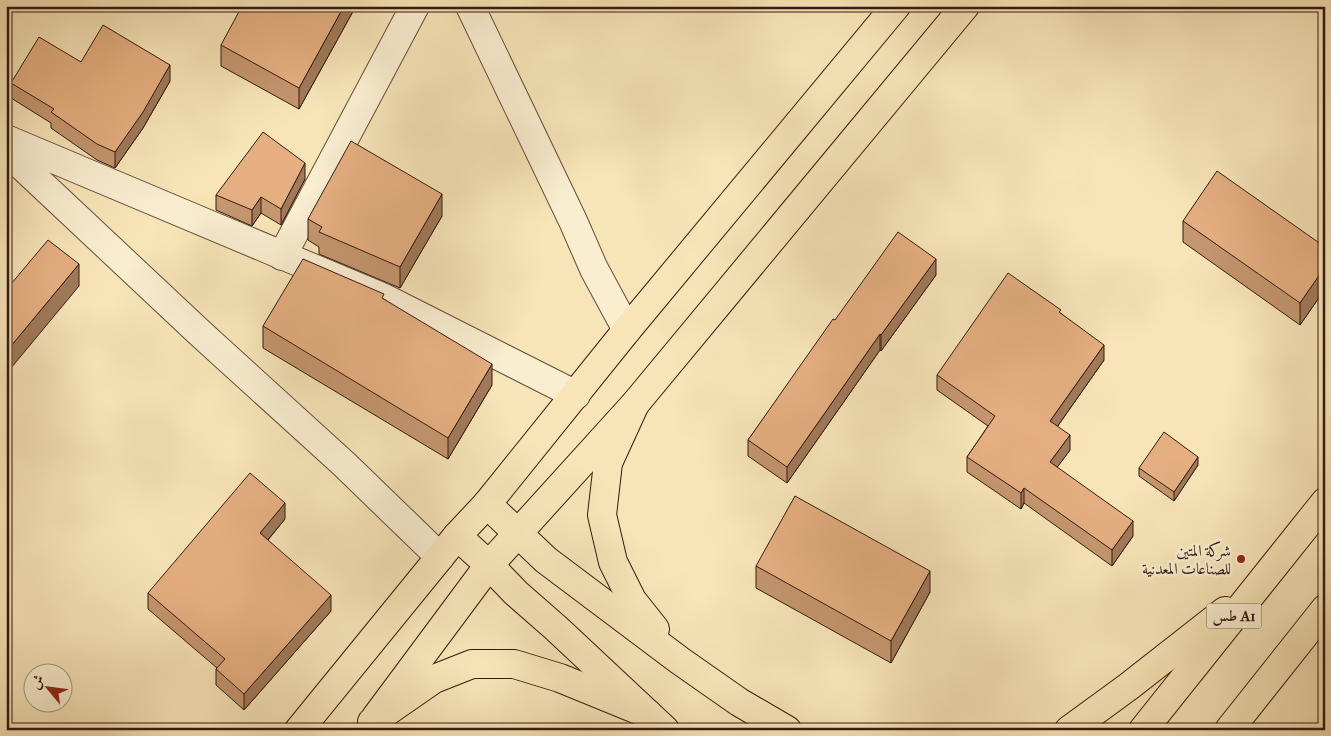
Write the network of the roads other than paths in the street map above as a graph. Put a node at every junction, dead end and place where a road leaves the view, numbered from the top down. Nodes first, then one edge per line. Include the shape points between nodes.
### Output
1 (415, 6) edge
2 (470, 6) edge
3 (896, 6) edge
4 (965, 6) edge
5 (6, 139) edge
6 (6, 152) edge
7 (282, 256) junction
8 (627, 330) junction
9 (576, 395) junction
10 (635, 404) junction
11 (1325, 502) edge
12 (487, 504) junction
13 (518, 535) junction
14 (457, 536) junction
15 (440, 557) junction
16 (489, 565) junction
17 (1260, 584) junction
18 (1325, 609) edge
19 (679, 660) junction
20 (656, 722) edge
21 (369, 726) edge
22 (299, 730) edge
23 (787, 730) edge
24 (1069, 730) edge
25 (1144, 730) edge
26 (1229, 730) edge

1 - 7 street
2 - 8 street via 594,269
3 - 8 main road
4 - 10 main road
5 - 7 street
6 - 15 street
7 - 9 street via 384,298
8 - 9 main road
9 - 12 main road
10 - 13 main road
10 - 19 main road via 608,463 602,515 612,562 632,600
11 - 17 main road, طس A1
12 - 13 main road
12 - 14 main road
13 - 16 main road
13 - 19 main road via 546,560
14 - 15 main road
14 - 16 main road
15 - 22 main road
16 - 20 main road
16 - 21 main road
17 - 24 main road
17 - 25 main road, طس A1
18 - 26 main road
19 - 23 main road via 739,702
20 - 21 main road via 560,678 514,664 472,664 434,679

